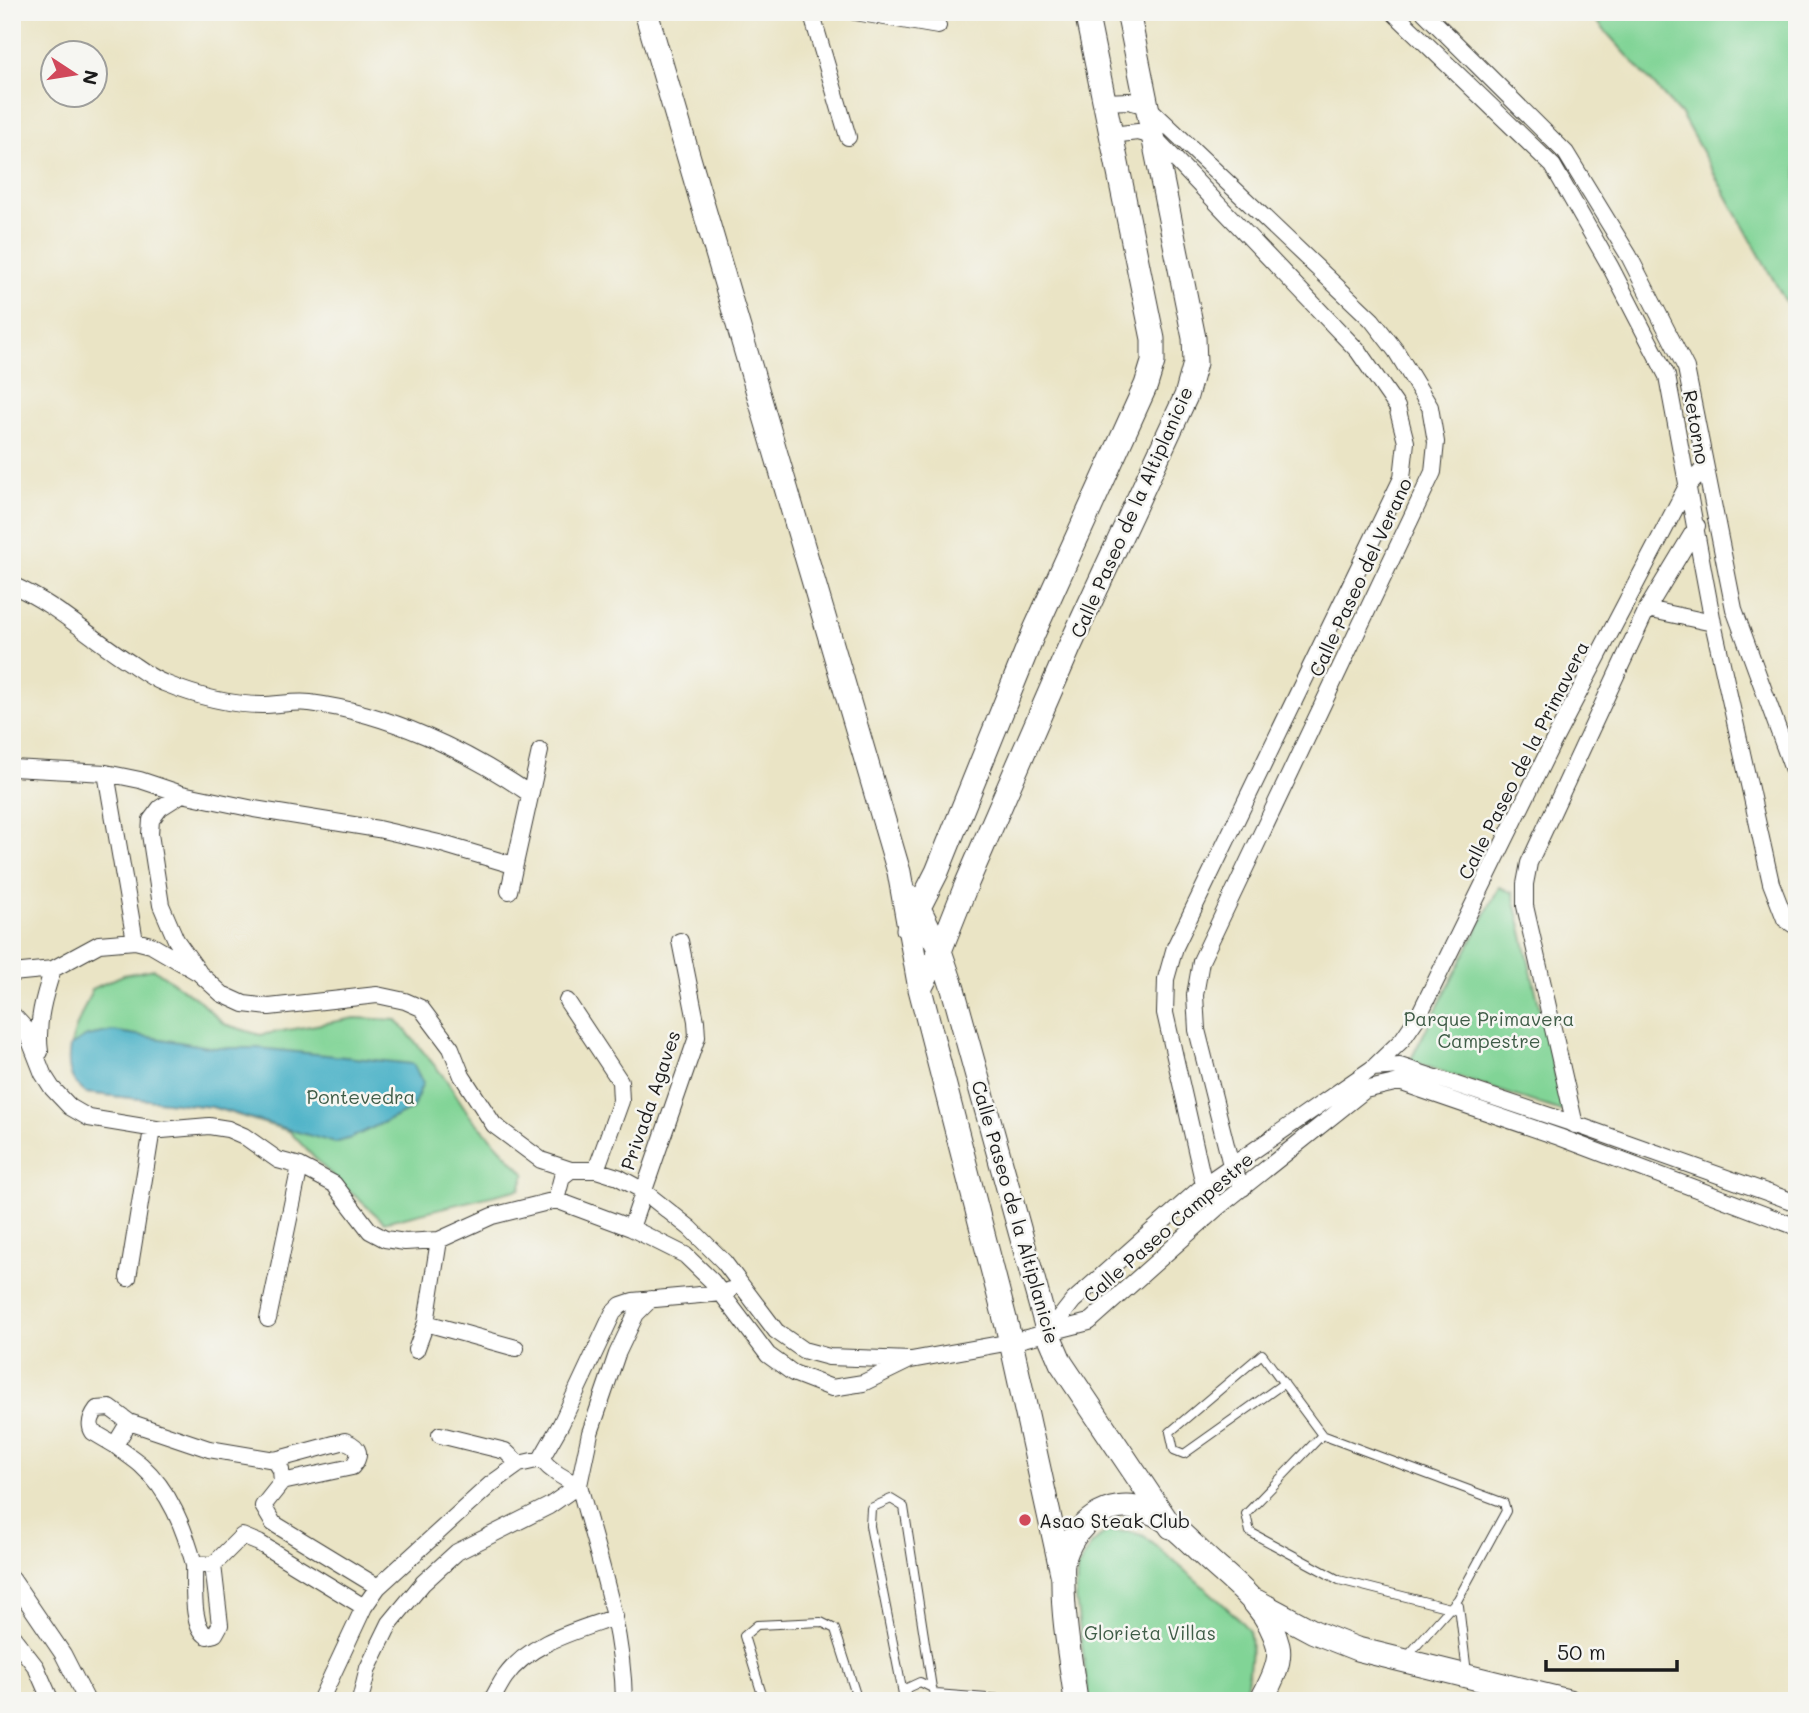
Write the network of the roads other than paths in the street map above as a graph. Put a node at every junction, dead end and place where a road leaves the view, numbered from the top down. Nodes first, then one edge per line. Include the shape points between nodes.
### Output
1 (646, 12) edge
2 (811, 12) edge
3 (855, 12) edge
4 (1086, 12) edge
5 (1128, 12) edge
6 (1394, 12) edge
7 (1424, 12) edge
8 (938, 26) dead end
9 (1104, 102) junction
10 (1147, 106) junction
11 (1111, 135) junction
12 (848, 136) dead end
13 (1153, 136) junction
14 (1380, 330) junction
15 (1358, 351) junction
16 (1705, 467) junction
17 (1686, 488) junction
18 (1714, 505) junction
19 (1694, 529) junction
20 (12, 585) edge
21 (1647, 609) junction
22 (1713, 623) junction
23 (1034, 632) junction
24 (1069, 648) junction
25 (1305, 678) junction
26 (1330, 688) junction
27 (1552, 744) junction
28 (540, 751) dead end
29 (1578, 755) junction
30 (12, 768) edge
31 (106, 773) junction
32 (1797, 780) edge
33 (182, 794) junction
34 (530, 794) junction
35 (1230, 835) junction
36 (1256, 846) junction
37 (513, 865) junction
38 (899, 872) junction
39 (509, 891) dead end
40 (920, 907) junction
41 (1797, 928) edge
42 (908, 929) junction
43 (135, 941) junction
44 (680, 941) dead end
45 (940, 951) junction
46 (53, 969) junction
47 (12, 973) edge
48 (200, 973) junction
49 (920, 989) junction
50 (567, 1000) dead end
51 (12, 1014) edge
52 (1373, 1068) junction
53 (43, 1073) junction
54 (1581, 1126) junction
55 (152, 1129) junction
56 (1580, 1146) junction
57 (1231, 1165) junction
58 (300, 1166) junction
59 (571, 1170) junction
60 (596, 1170) junction
61 (1204, 1185) junction
62 (1243, 1188) junction
63 (642, 1190) junction
64 (556, 1200) junction
65 (1797, 1203) edge
66 (1216, 1208) junction
67 (1797, 1227) edge
68 (631, 1228) junction
69 (439, 1240) junction
70 (128, 1279) dead end
71 (742, 1284) junction
72 (722, 1293) junction
73 (652, 1299) junction
74 (268, 1319) dead end
75 (426, 1322) junction
76 (1048, 1333) junction
77 (1011, 1342) junction
78 (516, 1348) dead end
79 (415, 1350) dead end
80 (911, 1360) junction
81 (1284, 1383) junction
82 (129, 1422) junction
83 (440, 1435) dead end
84 (1322, 1435) junction
85 (115, 1445) junction
86 (541, 1459) junction
87 (275, 1460) junction
88 (519, 1464) junction
89 (282, 1482) junction
90 (579, 1485) junction
91 (1171, 1527) junction
92 (194, 1564) junction
93 (213, 1566) junction
94 (1063, 1578) junction
95 (12, 1579) edge
96 (378, 1587) junction
97 (1253, 1600) junction
98 (364, 1607) junction
99 (1455, 1609) junction
100 (615, 1617) junction
101 (12, 1636) edge
102 (1404, 1660) junction
103 (1468, 1676) junction
104 (935, 1694) edge
105 (902, 1697) edge
106 (51, 1701) edge
107 (87, 1701) edge
108 (320, 1701) edge
109 (360, 1701) edge
110 (491, 1701) edge
111 (624, 1701) edge
112 (764, 1701) edge
113 (858, 1701) edge
114 (1027, 1701) edge
115 (1076, 1701) edge
116 (1261, 1701) edge
117 (1568, 1701) edge

1 - 38 main road
2 - 12 street
3 - 8 street
4 - 9 main road, Calle Paseo de la Altiplanicie
5 - 10 main road, Calle Paseo de la Altiplanicie
6 - 17 street, Retorno via 1553,166 1667,376
7 - 16 street via 1566,153 1629,256 1686,369
9 - 10 street
9 - 11 main road, Calle Paseo de la Altiplanicie
10 - 13 main road, Calle Paseo de la Altiplanicie
10 - 14 street, Calle Paseo del Verano
11 - 13 street via 1138,132
11 - 23 main road, Calle Paseo de la Altiplanicie via 1153,339 1153,362
13 - 15 street, Calle Paseo del Verano
13 - 24 main road, Calle Paseo de la Altiplanicie via 1195,338 1195,363 1186,396
14 - 15 street
14 - 26 street, Calle Paseo del Verano via 1430,407 1436,442 1433,472
15 - 25 street, Calle Paseo del Verano via 1397,407 1406,442 1402,478
16 - 17 street, Calle Paseo de la Primavera
16 - 18 street
17 - 19 street, Retorno
17 - 27 street, Calle Paseo de la Primavera
18 - 19 street
18 - 32 street via 1734,609
19 - 21 street
19 - 22 street, Retorno
20 - 34 street via 34,595 160,682 214,701 309,703 372,718 435,740 489,766
21 - 22 street
21 - 29 street
22 - 41 street, Retorno via 1771,883 1785,919
23 - 24 main road
23 - 40 main road, Calle Paseo de la Altiplanicie
24 - 45 main road, Calle Paseo de la Altiplanicie
25 - 26 street
25 - 35 street, Calle Paseo del Verano
26 - 36 street, Calle Paseo del Verano
27 - 29 street
27 - 52 street, Calle Paseo de la Primavera via 1419,1015 1402,1040
28 - 34 street
29 - 54 street via 1529,863 1525,906
30 - 31 street
31 - 33 street
31 - 43 street
33 - 37 street via 378,829
33 - 48 street via 160,808 151,820 150,834 161,905 176,940
34 - 37 street
35 - 36 street
35 - 61 street, Calle Paseo del Verano via 1175,947 1166,979 1165,1013
36 - 57 street, Calle Paseo del Verano via 1201,961 1195,995 1197,1030
37 - 39 street
38 - 40 main road
38 - 42 main road
40 - 42 main road, Calle Paseo de la Altiplanicie
40 - 45 main road, Calle Paseo de la Altiplanicie
42 - 49 main road, Calle Paseo de la Altiplanicie
43 - 46 street via 99,944
43 - 48 street
44 - 63 street, Privada Agaves via 697,1037
45 - 49 main road, Calle Paseo de la Altiplanicie
45 - 76 main road, Calle Paseo de la Altiplanicie
46 - 47 street
46 - 53 street via 37,1035
48 - 59 street via 222,994 243,1004 269,1007 377,995 421,1008 451,1048 462,1076 494,1125 541,1160
49 - 77 main road, Calle Paseo de la Altiplanicie
50 - 60 street via 622,1090
51 - 53 street via 25,1028
52 - 54 street via 1400,1066
52 - 57 street, Calle Paseo Campestre
53 - 55 street via 70,1107 89,1118
54 - 56 street
54 - 65 street
55 - 58 street via 228,1129 278,1160
55 - 70 street
56 - 62 street, Calle Paseo Campestre via 1399,1082 1365,1090
56 - 67 street, Calle Paseo Campestre
57 - 61 street, Calle Paseo Campestre
57 - 62 street, Calle Paseo del Verano
58 - 69 street via 334,1184 370,1231 385,1239
58 - 74 street
59 - 60 street
59 - 64 street via 562,1177
60 - 63 street
61 - 66 street, Calle Paseo del Verano
61 - 76 street, Calle Paseo Campestre via 1073,1301
62 - 66 street, Calle Paseo Campestre
63 - 68 street, Privada Agaves
63 - 71 street, Privada Agaves via 690,1228
64 - 68 street
64 - 69 street via 492,1216
66 - 76 street, Calle Paseo Campestre via 1089,1322
68 - 72 street, Privada Agaves via 685,1255
69 - 75 street
71 - 72 street
71 - 80 street, Privada Agaves via 776,1331 803,1350 829,1357
72 - 73 street
72 - 80 street, Privada Agaves via 768,1355 813,1382 832,1388 863,1383
73 - 86 street via 633,1300 613,1313
73 - 90 street via 636,1314 617,1354 590,1433
75 - 78 street
75 - 79 street
76 - 77 street, Privada Agaves
76 - 91 main road, Calle Paseo de la Altiplanicie via 1060,1363
77 - 80 street, Privada Agaves
77 - 94 main road, Calle Paseo de la Altiplanicie
81 - 81 lane via 1262,1354 1170,1432 1174,1450 1184,1454
81 - 84 lane
82 - 85 street
82 - 85 street via 110,1408 97,1409 92,1415 93,1433
82 - 87 street via 209,1449
83 - 88 street via 505,1451
84 - 99 lane via 1504,1503 1506,1511
84 - 99 lane via 1246,1514 1250,1532 1339,1580
85 - 92 street via 158,1484 175,1510
86 - 88 street
86 - 90 street via 551,1471
87 - 89 street
87 - 89 street via 345,1441 358,1451 352,1467
88 - 96 street
89 - 96 street via 263,1506 273,1523
90 - 100 street
90 - 109 street via 549,1506 457,1552 423,1583 390,1623 368,1668
91 - 94 main road via 1148,1511 1128,1507 1105,1511 1085,1522 1070,1543
91 - 97 main road
92 - 93 street
92 - 93 street via 196,1622 207,1636 215,1634 220,1625
93 - 98 street via 242,1536
94 - 115 main road
95 - 107 street via 63,1654
96 - 98 street
97 - 102 main road via 1314,1632
97 - 116 main road via 1272,1626 1279,1649
98 - 108 street
99 - 102 lane
99 - 103 lane
100 - 110 street via 548,1641 505,1676
100 - 111 street
101 - 106 street via 36,1667
102 - 103 main road
103 - 117 main road
104 - 105 lane via 920,1682
104 - 105 lane via 904,1507 891,1499 871,1508 870,1526
104 - 114 lane
112 - 113 lane via 744,1636 757,1625 821,1622 835,1629

